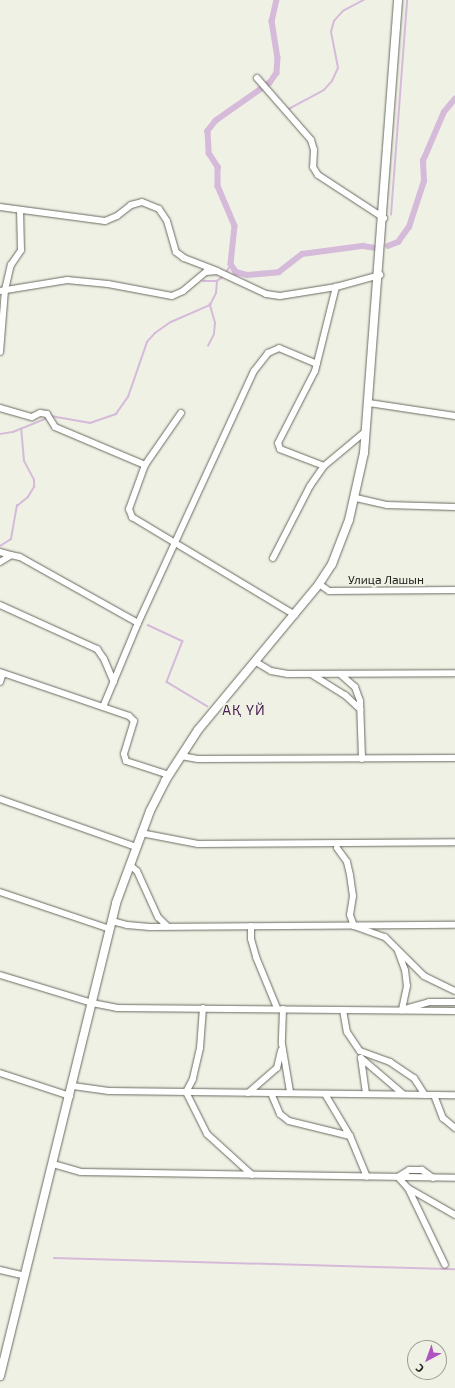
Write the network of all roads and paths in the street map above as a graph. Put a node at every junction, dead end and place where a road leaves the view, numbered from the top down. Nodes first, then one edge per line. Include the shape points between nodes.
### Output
1 (398, 0) edge
2 (257, 78) dead end
3 (0, 207) edge
4 (20, 210) junction
5 (384, 218) junction
6 (217, 271) junction
7 (380, 275) junction
8 (336, 287) junction
9 (3, 291) edge
10 (0, 352) edge
11 (317, 364) junction
12 (369, 403) junction
13 (0, 408) edge
14 (181, 413) dead end
15 (455, 416) edge
16 (366, 431) junction
17 (145, 465) junction
18 (324, 466) junction
19 (356, 498) junction
20 (455, 507) edge
21 (176, 543) junction
22 (0, 552) edge
23 (10, 555) junction
24 (273, 558) dead end
25 (0, 562) edge
26 (319, 584) junction
27 (455, 590) edge
28 (0, 605) edge
29 (295, 615) junction
30 (138, 623) junction
31 (256, 662) junction
32 (2, 672) edge
33 (455, 673) edge
34 (310, 674) junction
35 (340, 674) junction
36 (0, 682) edge
37 (114, 682) junction
38 (103, 706) junction
39 (360, 708) junction
40 (180, 756) junction
41 (362, 758) junction
42 (455, 758) edge
43 (169, 775) junction
44 (0, 799) edge
45 (141, 832) junction
46 (455, 842) edge
47 (136, 847) junction
48 (337, 848) dead end
49 (130, 865) junction
50 (0, 892) edge
51 (112, 921) junction
52 (168, 926) junction
53 (251, 926) junction
54 (354, 926) junction
55 (379, 926) junction
56 (454, 926) edge
57 (110, 929) junction
58 (385, 937) junction
59 (397, 947) junction
60 (0, 975) edge
61 (455, 991) edge
62 (455, 1002) edge
63 (92, 1003) junction
64 (203, 1008) junction
65 (280, 1009) junction
66 (343, 1010) junction
67 (402, 1010) junction
68 (455, 1011) edge
69 (282, 1044) junction
70 (360, 1051) junction
71 (361, 1058) junction
72 (0, 1073) edge
73 (73, 1086) junction
74 (186, 1092) junction
75 (290, 1092) junction
76 (248, 1093) junction
77 (270, 1093) junction
78 (325, 1094) junction
79 (366, 1094) junction
80 (403, 1094) junction
81 (425, 1095) junction
82 (434, 1095) junction
83 (455, 1095) edge
84 (70, 1096) junction
85 (455, 1128) edge
86 (350, 1136) junction
87 (53, 1164) junction
88 (252, 1175) junction
89 (367, 1177) junction
90 (398, 1177) junction
91 (455, 1178) edge
92 (408, 1188) junction
93 (455, 1215) edge
94 (445, 1265) dead end
95 (0, 1270) edge
96 (25, 1276) junction
97 (0, 1376) edge

1 - 5 main road
2 - 5 street via 310,140 314,150 313,167 318,175
3 - 4 street
4 - 6 street via 105,221 117,216 131,205 142,202 159,209 167,220 176,252 184,258
4 - 9 street via 21,250 11,265
5 - 7 main road
6 - 8 street via 266,294 280,296
6 - 9 street via 206,272 183,291 172,296 108,284 67,280
7 - 8 street
7 - 12 main road
8 - 11 street
9 - 10 street
11 - 18 street via 290,424 278,443 280,449
11 - 21 street via 280,348 268,353 254,371
12 - 15 street
12 - 16 main road
13 - 17 street via 32,417 40,413 47,414 55,427
14 - 17 street
16 - 18 street
16 - 19 main road
17 - 21 street via 129,509 132,517
18 - 24 street via 310,486
19 - 20 street via 387,505
19 - 26 main road via 342,542
21 - 29 street
21 - 30 street
22 - 23 street
23 - 25 street
23 - 30 street via 20,557
26 - 27 street, Улица Лашын via 329,590
26 - 29 main road
28 - 37 street via 97,649
29 - 31 main road
30 - 37 street
31 - 34 street via 270,671
31 - 40 main road via 198,730
32 - 36 street
32 - 38 street
33 - 35 street
34 - 35 street
34 - 39 street via 345,695
35 - 39 street via 355,687
37 - 38 street
38 - 43 street via 129,716 134,721 124,754 126,761
39 - 41 street
40 - 41 street via 198,759
40 - 43 main road
41 - 42 street
43 - 45 main road
44 - 47 street
45 - 46 street via 198,844
45 - 47 main road
47 - 49 main road
48 - 54 street via 347,862 350,875 353,896 350,915
49 - 51 main road
49 - 52 street via 137,871 158,917
50 - 57 street
51 - 52 street via 127,925
51 - 57 main road
52 - 53 street
53 - 54 street
53 - 65 street via 251,939 256,956
54 - 55 street
54 - 58 street
55 - 56 street
55 - 58 street
57 - 63 main road
58 - 59 street
59 - 61 street via 424,976
59 - 67 street via 406,970 407,986
60 - 63 street
62 - 67 street via 429,1002
63 - 64 street via 118,1008
63 - 73 main road
64 - 65 street
64 - 74 street via 200,1048 193,1079
65 - 66 street
65 - 69 street
66 - 67 street
66 - 70 street via 346,1032
67 - 68 street
69 - 75 street
69 - 76 street via 277,1068
70 - 71 street
70 - 81 street via 390,1062 414,1078
71 - 79 street
71 - 80 street
72 - 84 street
73 - 74 street via 109,1091
73 - 84 main road
74 - 76 street
74 - 88 street via 207,1134
75 - 77 street
75 - 78 street
76 - 77 street
77 - 86 street via 280,1114 289,1120
78 - 79 street
78 - 86 street
79 - 80 street
80 - 81 street
81 - 82 street
82 - 83 street
82 - 85 street via 443,1118
84 - 87 main road
86 - 89 street
87 - 88 street via 81,1172
87 - 96 main road
88 - 89 street
89 - 90 street
90 - 91 street
90 - 92 street
92 - 93 street
92 - 94 street
95 - 96 street
96 - 97 main road

